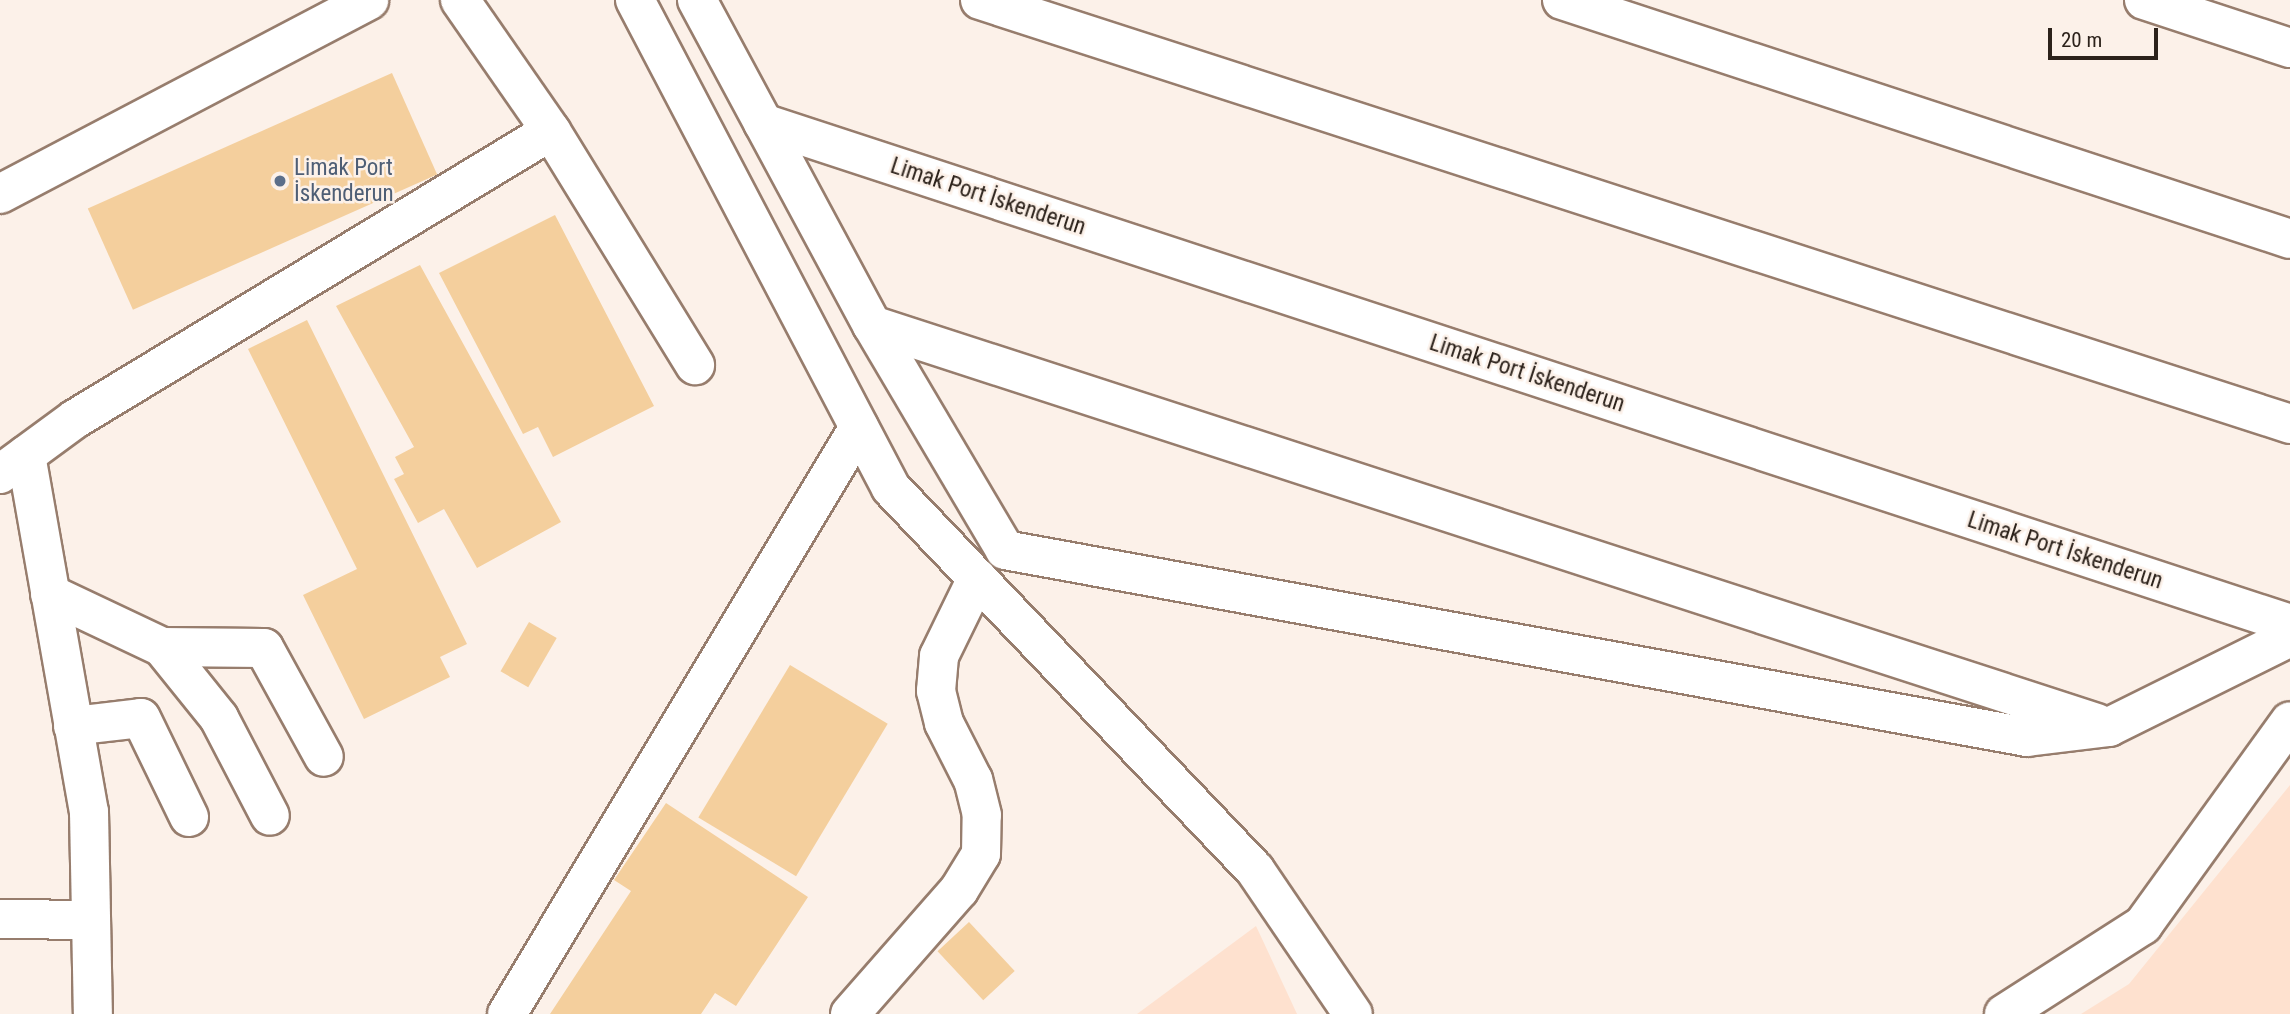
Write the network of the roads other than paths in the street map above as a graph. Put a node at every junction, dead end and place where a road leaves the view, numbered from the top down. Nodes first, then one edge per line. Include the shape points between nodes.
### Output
1 (369, 0) edge
2 (460, 0) edge
3 (635, 0) edge
4 (697, 0) edge
5 (980, 0) edge
6 (1562, 0) edge
7 (2144, 0) edge
8 (2290, 48) edge
9 (763, 123) junction
10 (551, 131) junction
11 (0, 194) edge
12 (2290, 239) edge
13 (872, 325) junction
14 (695, 365) dead end
15 (2290, 424) edge
16 (859, 427) junction
17 (13, 465) edge
18 (977, 578) junction
19 (50, 594) junction
20 (2290, 624) edge
21 (2290, 637) edge
22 (162, 647) junction
23 (2290, 721) edge
24 (73, 726) junction
25 (2109, 727) junction
26 (324, 757) dead end
27 (270, 816) dead end
28 (189, 817) dead end
29 (0, 919) edge
30 (91, 920) junction
31 (93, 1014) edge
32 (507, 1014) edge
33 (850, 1014) edge
34 (1353, 1014) edge
35 (2004, 1014) edge

1 - 11 street
2 - 10 street
3 - 16 street
4 - 9 street
5 - 15 street
6 - 12 street
7 - 8 street
9 - 13 street
9 - 20 street, Limak Port İskenderun
10 - 14 street
10 - 17 street via 75,419
13 - 25 street
13 - 25 street via 1005,550 2026,737
16 - 18 street via 891,488
16 - 32 street
17 - 19 street
18 - 33 street via 939,656 936,691 944,723 973,780 982,815 981,854 959,890
18 - 34 street via 1255,870
19 - 22 street
19 - 24 street
21 - 25 street
22 - 26 street via 264,648
22 - 27 street via 219,718
23 - 35 street via 2143,925
24 - 28 street via 141,718
24 - 30 street via 89,813
29 - 30 street
30 - 31 street

